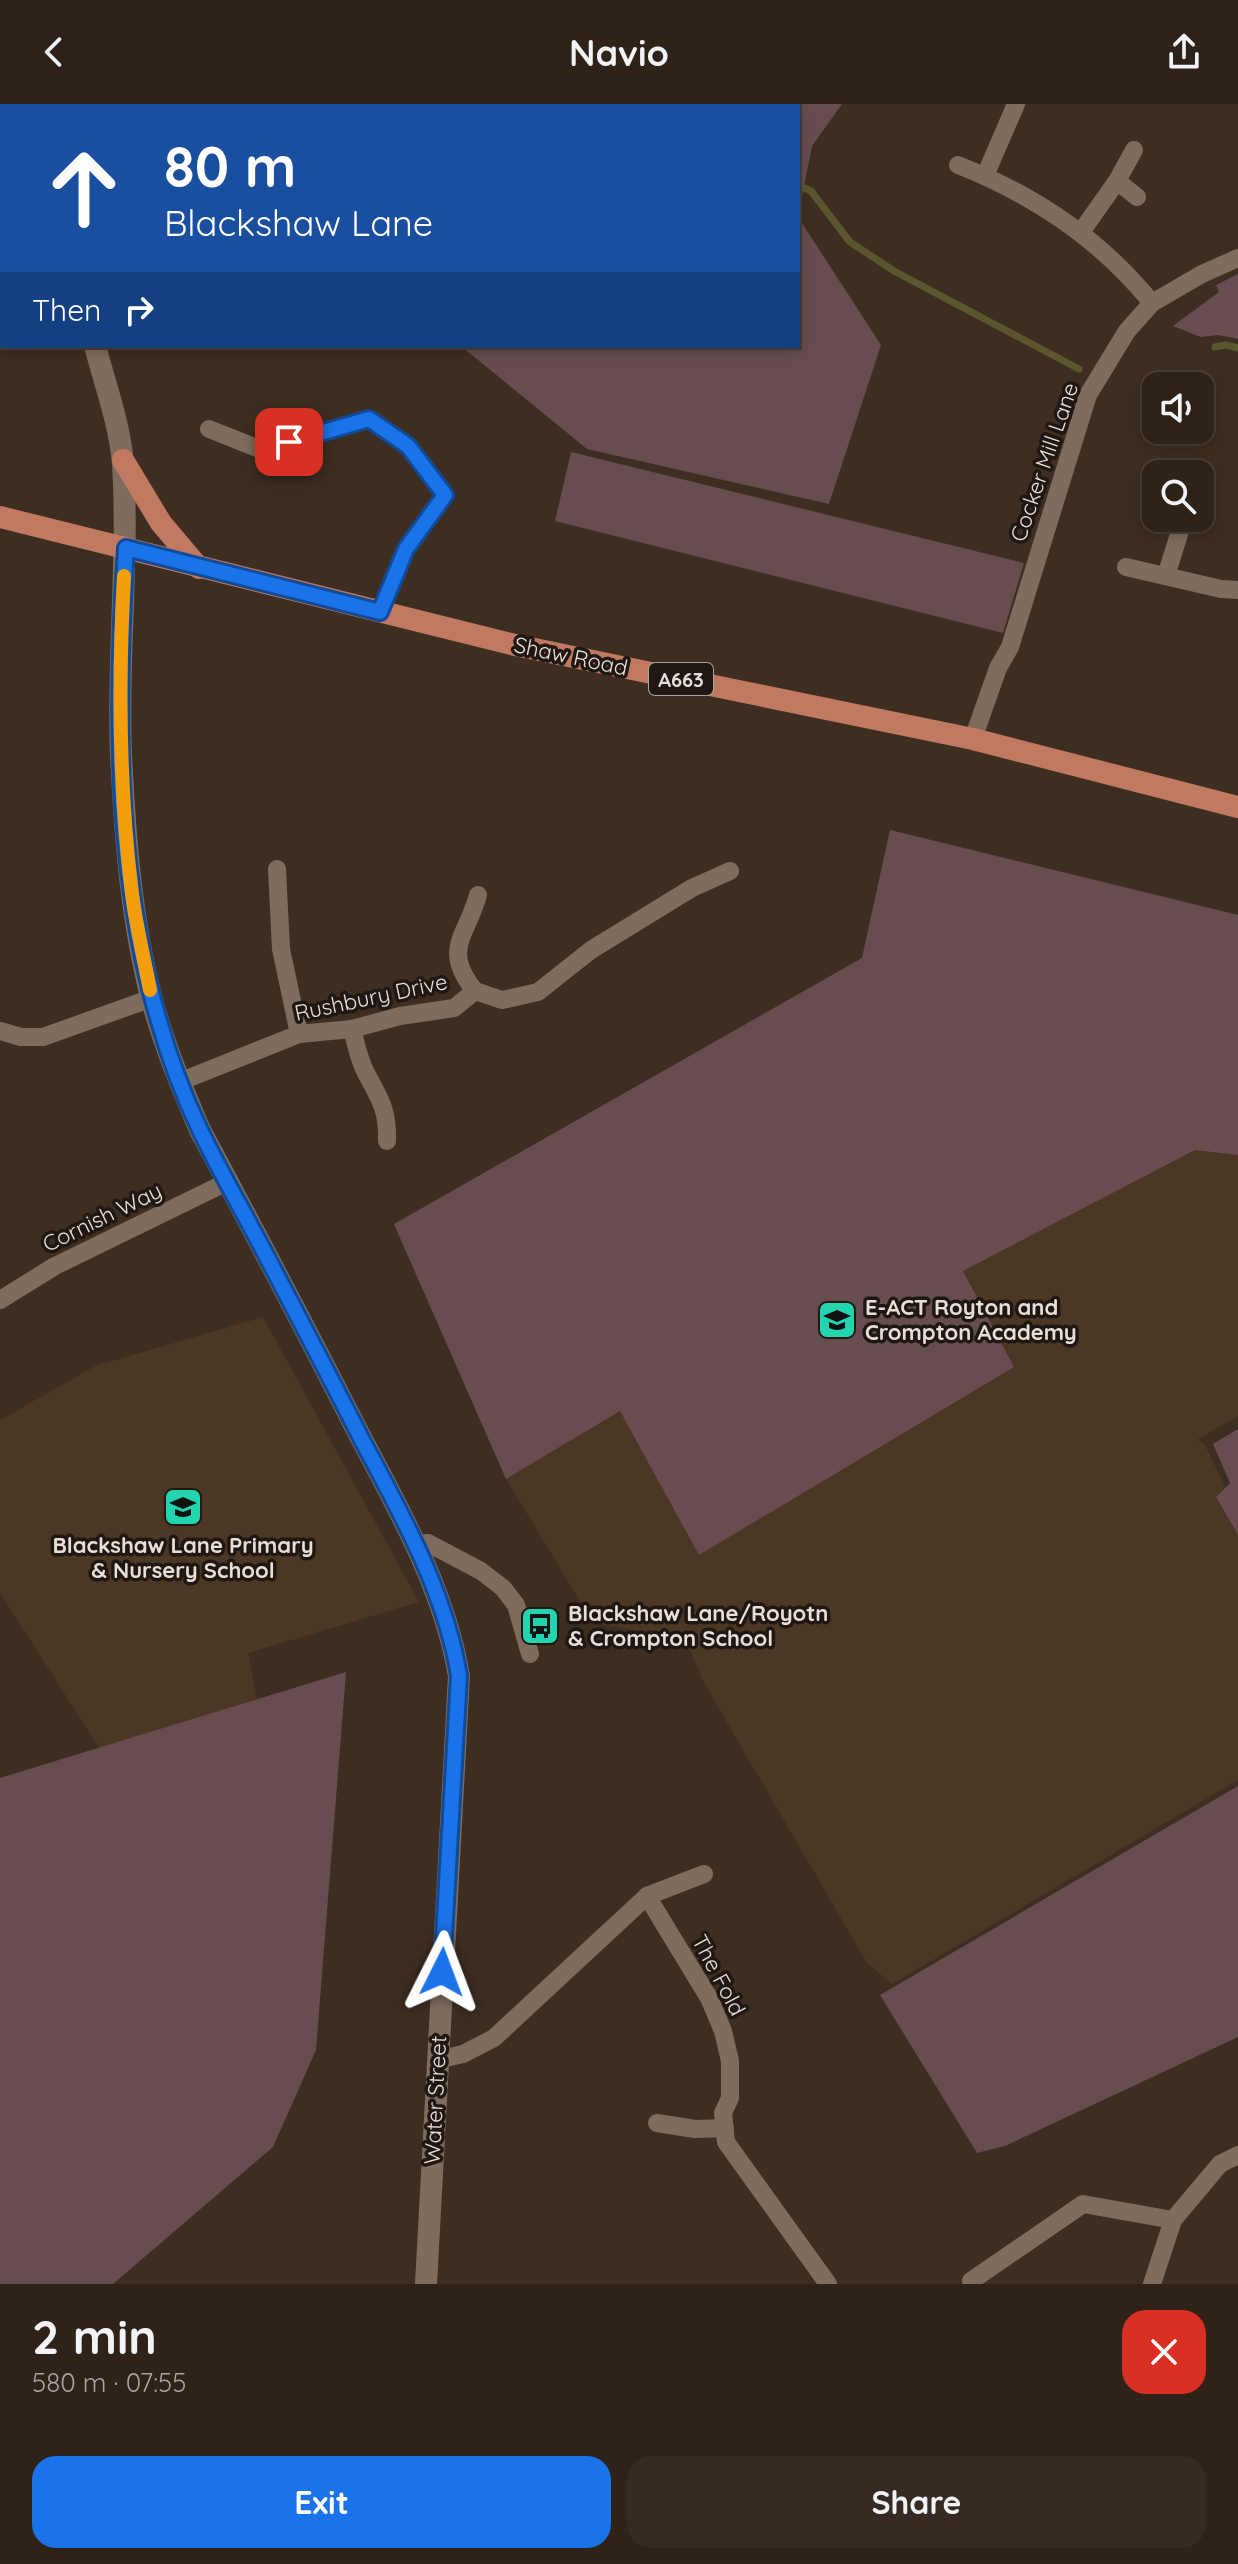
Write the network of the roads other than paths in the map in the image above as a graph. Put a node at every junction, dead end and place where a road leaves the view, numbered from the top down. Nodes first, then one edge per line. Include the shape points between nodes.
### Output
1 (1016, 104) edge
2 (1134, 150) dead end
3 (958, 165) dead end
4 (985, 176) junction
5 (1117, 181) junction
6 (1137, 197) dead end
7 (1081, 232) junction
8 (1238, 258) edge
9 (1152, 303) junction
10 (95, 348) edge
11 (209, 429) dead end
12 (123, 460) junction
13 (0, 517) edge
14 (1180, 532) edge
15 (126, 548) junction
16 (1126, 567) dead end
17 (199, 568) junction
18 (1166, 576) junction
19 (1238, 590) edge
20 (380, 612) junction
21 (973, 739) junction
22 (1238, 807) edge
23 (277, 869) dead end
24 (730, 871) dead end
25 (478, 895) dead end
26 (475, 991) junction
27 (152, 998) junction
28 (352, 1029) junction
29 (0, 1031) edge
30 (299, 1034) junction
31 (179, 1082) junction
32 (387, 1141) dead end
33 (227, 1182) junction
34 (0, 1300) edge
35 (415, 1545) junction
36 (530, 1654) dead end
37 (704, 1874) dead end
38 (647, 1896) junction
39 (437, 2060) junction
40 (657, 2123) dead end
41 (726, 2135) junction
42 (1238, 2155) edge
43 (1173, 2220) junction
44 (971, 2281) dead end
45 (426, 2284) edge
46 (828, 2284) edge
47 (1152, 2284) edge

1 - 4 street
2 - 5 street
3 - 4 street
4 - 7 street
5 - 6 street
5 - 7 street
7 - 9 street via 1127,272
8 - 9 street, Cocker Mill Lane
9 - 21 street, Cocker Mill Lane via 1127,331 1088,395 1010,647
10 - 12 street, Water Street
11 - 20 street via 262,450 369,419 408,446 445,495 406,549
12 - 15 street, Water Street
12 - 17 main road via 161,523
13 - 15 main road, Shaw Road / A663
14 - 18 street
15 - 17 main road, Shaw Road / A663
15 - 27 street, Water Street via 121,753 132,895
16 - 18 street
17 - 20 main road, Shaw Road / A663
18 - 19 street
20 - 21 main road, Shaw Road / A663
21 - 22 main road, Shaw Road / A663
23 - 30 street via 281,949
24 - 26 street, Rushbury Drive via 591,950 538,992 502,1000
25 - 26 street via 457,944 462,971
26 - 28 street, Rushbury Drive via 454,1008
27 - 29 street via 43,1037
27 - 31 street, Water Street
28 - 30 street, Rushbury Drive
28 - 32 street via 387,1115
30 - 31 street, Rushbury Drive
31 - 33 street, Water Street
33 - 34 street, Cornish Way via 55,1266
33 - 35 street, Water Street
35 - 36 street via 428,1543 503,1588 516,1605
35 - 39 street, Water Street via 447,1625 459,1676
37 - 38 street
38 - 39 street via 494,2038
38 - 41 street, The Fold via 723,2031 730,2061 730,2098 723,2113
39 - 45 street, Water Street
40 - 41 street
41 - 46 street
42 - 43 street via 1220,2164
43 - 44 street via 1083,2204
43 - 47 street

